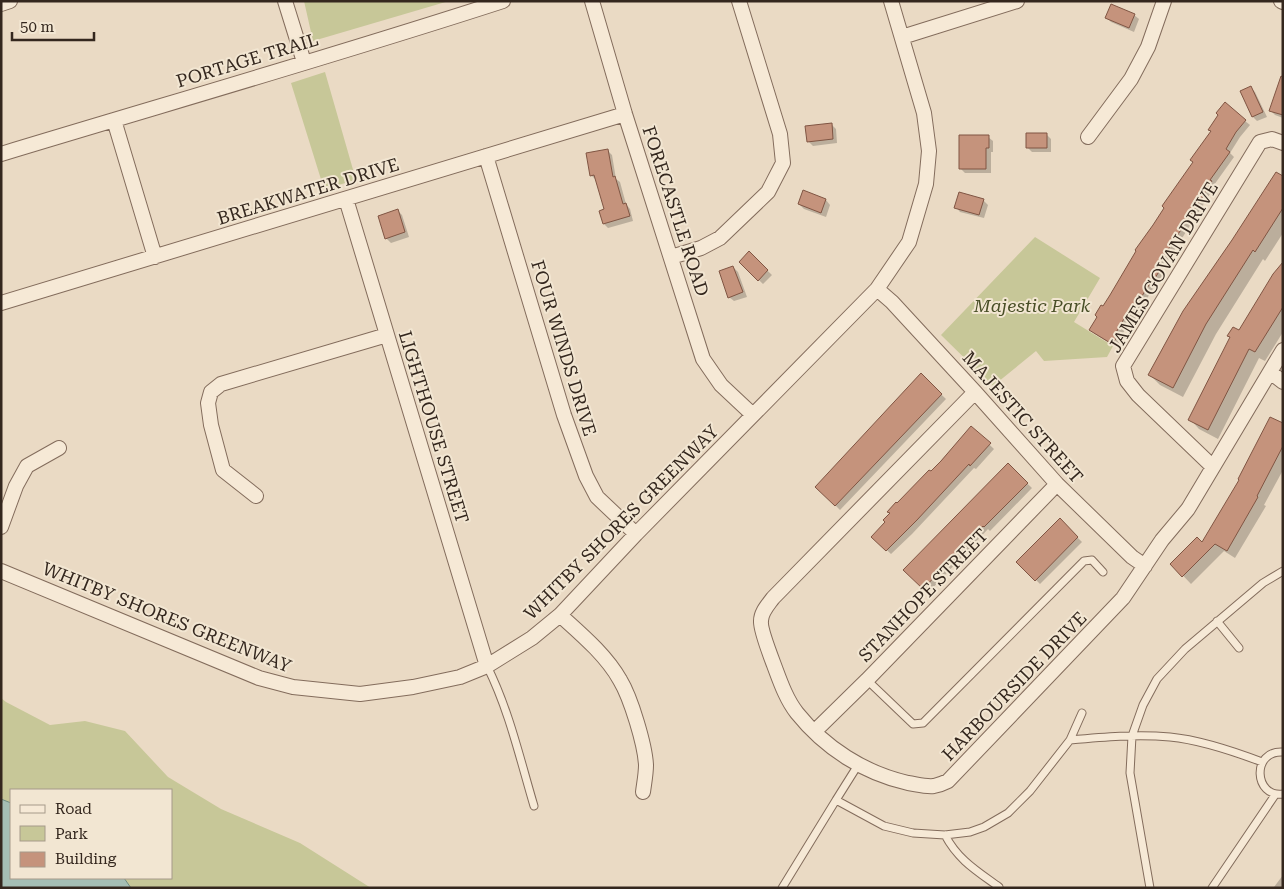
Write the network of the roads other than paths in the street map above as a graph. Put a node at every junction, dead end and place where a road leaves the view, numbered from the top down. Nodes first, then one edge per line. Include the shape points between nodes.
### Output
1 (10, 1) edge
2 (285, 1) edge
3 (503, 1) edge
4 (592, 1) edge
5 (739, 1) edge
6 (891, 1) edge
7 (1017, 1) edge
8 (1164, 1) edge
9 (1, 4) edge
10 (902, 36) junction
11 (304, 62) junction
12 (625, 114) junction
13 (114, 120) junction
14 (1088, 137) dead end
15 (1283, 143) edge
16 (1, 154) edge
17 (486, 156) junction
18 (346, 199) junction
19 (155, 257) junction
20 (671, 257) junction
21 (877, 289) junction
22 (1, 303) edge
23 (387, 335) junction
24 (1283, 350) edge
25 (1270, 372) junction
26 (1283, 382) edge
27 (975, 392) junction
28 (753, 415) junction
29 (59, 448) dead end
30 (1213, 467) junction
31 (1057, 484) junction
32 (256, 496) dead end
33 (1, 527) edge
34 (636, 534) junction
35 (1145, 566) junction
36 (1, 571) edge
37 (1283, 571) edge
38 (1103, 572) dead end
39 (560, 614) junction
40 (1217, 622) junction
41 (1239, 648) dead end
42 (487, 666) junction
43 (867, 680) junction
44 (1082, 713) dead end
45 (815, 731) junction
46 (1132, 736) junction
47 (1070, 740) junction
48 (1283, 752) edge
49 (1262, 762) junction
50 (858, 765) junction
51 (643, 792) dead end
52 (1279, 794) edge
53 (836, 800) junction
54 (534, 806) dead end
55 (945, 835) junction
56 (999, 887) edge
57 (782, 888) edge
58 (1150, 888) edge
59 (1212, 888) edge

1 - 9 street
2 - 11 street
3 - 11 street, PORTAGE TRAIL
4 - 12 street, FORECASTLE ROAD
5 - 20 street via 780,134 783,164 768,192 720,238
6 - 10 street, WHITBY SHORES GREENWAY
7 - 10 street
8 - 14 street via 1148,47 1131,80
10 - 21 street, WHITBY SHORES GREENWAY via 924,113 929,151 926,184 909,242
11 - 13 street, PORTAGE TRAIL
12 - 17 street, BREAKWATER DRIVE
12 - 20 street, FORECASTLE ROAD
13 - 16 street, PORTAGE TRAIL
13 - 19 street
15 - 30 street, JAMES GOVAN DRIVE via 1272,139 1260,142 1123,366 1127,381 1138,395
17 - 18 street, BREAKWATER DRIVE
17 - 34 street, FOUR WINDS DRIVE via 564,415 586,476 597,498
18 - 19 street, BREAKWATER DRIVE
18 - 23 street, LIGHTHOUSE STREET
19 - 22 street, BREAKWATER DRIVE
20 - 28 street, FORECASTLE ROAD via 703,359 721,385
21 - 27 street, MAJESTIC STREET
21 - 28 street, WHITBY SHORES GREENWAY
23 - 32 street via 222,384 211,392 208,403 211,425 223,470
23 - 42 street, LIGHTHOUSE STREET
24 - 25 street, HARBOURSIDE DRIVE
25 - 26 street
25 - 30 street, HARBOURSIDE DRIVE
27 - 31 street, MAJESTIC STREET
27 - 45 street, HARBOURSIDE DRIVE via 773,598 765,610 761,622 785,693 797,713
28 - 34 street, WHITBY SHORES GREENWAY
29 - 33 street via 27,466
30 - 35 street, HARBOURSIDE DRIVE via 1188,509
31 - 35 street, MAJESTIC STREET
31 - 43 street, STANHOPE STREET
34 - 39 street, WHITBY SHORES GREENWAY
35 - 50 street, HARBOURSIDE DRIVE via 1123,598 948,781 921,786 883,777
36 - 42 street, WHITBY SHORES GREENWAY via 259,678 292,687 360,694 460,677
37 - 40 lane
38 - 43 lane via 1092,560 1084,561 923,723 913,724
39 - 42 street, WHITBY SHORES GREENWAY via 532,638
39 - 51 street via 594,647 620,680 642,742 646,764
40 - 41 lane
40 - 46 lane via 1157,679
42 - 54 lane via 508,718
43 - 45 street, STANHOPE STREET
44 - 47 lane
45 - 50 street, HARBOURSIDE DRIVE
46 - 47 lane
46 - 49 lane via 1200,742
46 - 58 lane via 1130,773
47 - 55 lane via 1030,791 1008,813 970,832
48 - 49 lane via 1275,752
49 - 52 lane via 1262,784
50 - 53 lane
52 - 59 lane
53 - 55 lane via 884,826 913,833
53 - 57 lane
55 - 56 lane via 963,861

